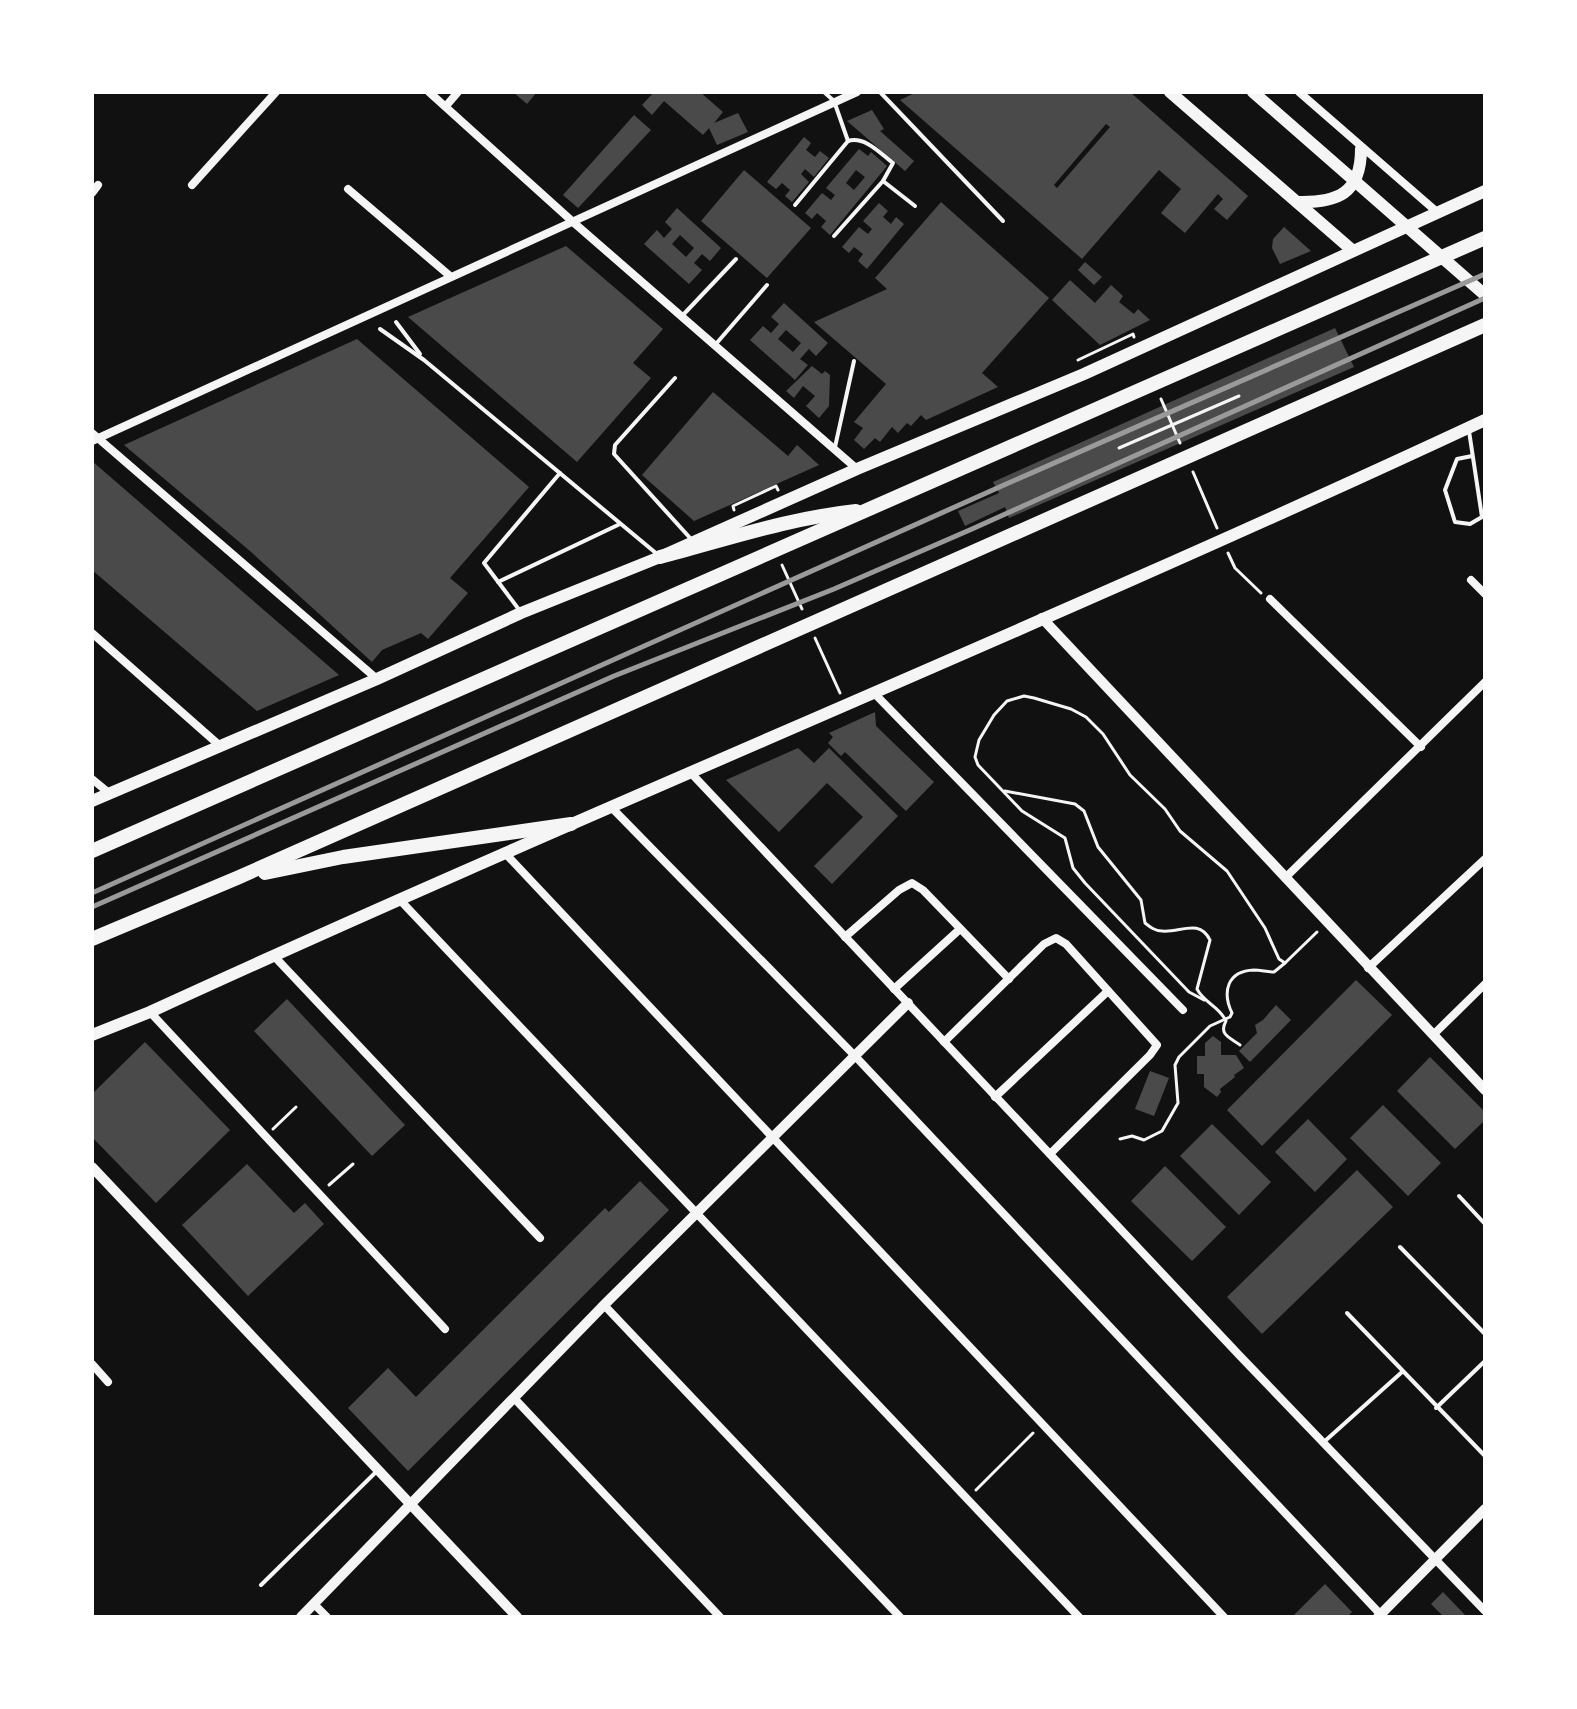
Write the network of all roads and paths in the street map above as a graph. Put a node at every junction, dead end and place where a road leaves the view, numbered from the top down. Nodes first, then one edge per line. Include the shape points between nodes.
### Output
1 (276, 92) edge
2 (429, 92) edge
3 (458, 92) edge
4 (824, 92) edge
5 (857, 92) edge
6 (880, 92) edge
7 (1170, 92) edge
8 (1253, 92) edge
9 (1299, 92) edge
10 (834, 101) junction
11 (446, 106) junction
12 (848, 141) junction
13 (1361, 149) junction
14 (883, 181) junction
15 (192, 185) dead end
16 (348, 189) dead end
17 (1485, 191) edge
18 (1297, 202) junction
19 (795, 205) dead end
20 (915, 206) dead end
21 (1437, 212) junction
22 (1003, 221) dead end
23 (573, 222) junction
24 (834, 236) dead end
25 (1485, 238) edge
26 (1352, 250) junction
27 (736, 259) dead end
28 (450, 276) junction
29 (767, 285) dead end
30 (1485, 295) edge
31 (682, 316) junction
32 (396, 322) dead end
33 (1485, 325) edge
34 (380, 329) dead end
35 (1133, 334) dead end
36 (715, 345) junction
37 (1093, 352) dead end
38 (424, 360) junction
39 (854, 361) dead end
40 (675, 378) dead end
41 (1239, 396) dead end
42 (1485, 420) edge
43 (1469, 427) junction
44 (94, 438) edge
45 (1119, 448) dead end
46 (834, 449) junction
47 (1472, 456) junction
48 (857, 469) junction
49 (560, 473) junction
50 (776, 486) dead end
51 (733, 506) dead end
52 (868, 510) junction
53 (620, 524) junction
54 (692, 540) junction
55 (660, 557) junction
56 (779, 559) dead end
57 (1235, 568) dead end
58 (1471, 580) dead end
59 (498, 582) junction
60 (1254, 588) dead end
61 (1485, 594) edge
62 (1270, 599) dead end
63 (521, 613) junction
64 (804, 615) dead end
65 (1042, 618) junction
66 (811, 629) dead end
67 (92, 633) edge
68 (377, 679) junction
69 (1485, 682) edge
70 (873, 692) junction
71 (842, 699) dead end
72 (219, 745) junction
73 (1421, 747) junction
74 (691, 773) junction
75 (92, 779) edge
76 (1000, 788) junction
77 (109, 793) junction
78 (92, 801) edge
79 (612, 808) junction
80 (571, 824) junction
81 (92, 851) edge
82 (504, 852) junction
83 (1485, 859) edge
84 (237, 878) junction
85 (1285, 878) junction
86 (399, 899) junction
87 (1326, 923) junction
88 (960, 929) junction
89 (845, 937) junction
90 (92, 939) edge
91 (273, 955) junction
92 (1285, 963) junction
93 (1368, 968) junction
94 (1009, 979) junction
95 (1485, 984) edge
96 (894, 989) junction
97 (1108, 991) junction
98 (1204, 1000) junction
99 (908, 1003) junction
100 (1183, 1010) dead end
101 (150, 1012) junction
102 (1226, 1021) junction
103 (92, 1035) edge
104 (1433, 1035) junction
105 (944, 1042) junction
106 (1240, 1045) dead end
107 (855, 1056) junction
108 (1485, 1090) edge
109 (995, 1097) junction
110 (296, 1107) dead end
111 (266, 1136) junction
112 (773, 1137) junction
113 (1120, 1139) dead end
114 (1050, 1154) junction
115 (353, 1164) dead end
116 (92, 1167) edge
117 (320, 1195) junction
118 (1459, 1196) dead end
119 (694, 1214) junction
120 (1485, 1224) edge
121 (540, 1238) dead end
122 (1400, 1247) dead end
123 (604, 1305) junction
124 (1347, 1313) dead end
125 (445, 1329) dead end
126 (1485, 1334) edge
127 (1485, 1361) edge
128 (92, 1364) edge
129 (1402, 1371) junction
130 (108, 1382) dead end
131 (514, 1398) junction
132 (1436, 1408) junction
133 (1043, 1423) junction
134 (1323, 1443) junction
135 (1485, 1456) edge
136 (378, 1470) junction
137 (968, 1498) junction
138 (412, 1505) junction
139 (1485, 1509) edge
140 (1436, 1558) junction
141 (261, 1585) dead end
142 (314, 1604) junction
143 (1485, 1611) edge
144 (1380, 1616) edge
145 (301, 1617) edge
146 (327, 1617) edge
147 (517, 1617) edge
148 (720, 1617) edge
149 (900, 1617) edge
150 (1079, 1617) edge
151 (1224, 1617) edge

1 - 15 street
2 - 11 street
3 - 11 street
4 - 10 lane
5 - 10 street
6 - 22 lane
7 - 18 main road
8 - 30 main road
9 - 13 street
10 - 12 lane
10 - 23 street
11 - 23 street
12 - 14 lane via 863,140 893,163
12 - 19 lane
13 - 18 main road via 1358,176 1342,195 1331,201
13 - 21 street
14 - 20 lane
14 - 24 lane
16 - 28 street
17 - 21 main road
18 - 26 main road
21 - 26 main road
23 - 28 street
23 - 31 street
25 - 52 highway
26 - 48 main road via 1084,374
27 - 31 lane
28 - 44 street
29 - 36 lane
31 - 36 street
32 - 38 lane
33 - 84 highway
34 - 38 lane
35 - 37 path
36 - 46 street
38 - 49 lane
39 - 46 lane
40 - 54 lane via 615,445 614,454
41 - 45 path
42 - 43 main road
43 - 47 lane
43 - 65 main road via 1227,540
44 - 68 street
46 - 48 street
47 - 47 lane via 1482,517 1470,524 1455,522 1445,490 1457,459
48 - 54 main road
49 - 53 lane
49 - 59 lane via 484,563
50 - 51 path
52 - 55 highway via 822,515
52 - 81 highway
53 - 55 lane
53 - 59 lane
54 - 55 main road
55 - 63 main road
56 - 64 path
57 - 60 path
58 - 61 street
59 - 63 lane
62 - 73 street
63 - 68 main road
65 - 70 main road
65 - 85 street
66 - 71 path
67 - 72 street
68 - 72 main road
69 - 73 street
70 - 74 main road
70 - 100 street
72 - 77 main road
73 - 85 street
74 - 79 main road
74 - 89 street
75 - 77 street
76 - 92 path via 978,765 975,750 1007,701 1034,698 1086,717 1188,839 1227,871
76 - 98 path via 1036,822 1065,838 1073,868 1085,883 1189,992
76 - 98 path via 1075,804 1084,811 1098,847 1141,900 1145,923 1162,931 1192,927 1205,932 1210,940 1197,989
77 - 78 main road
79 - 80 main road
79 - 107 street
80 - 82 main road
80 - 84 highway
82 - 86 main road
82 - 112 street
83 - 93 street
84 - 90 highway
85 - 87 street
86 - 91 main road
86 - 119 street
87 - 92 path
87 - 93 street
88 - 89 street via 912,883
88 - 94 street
88 - 96 street
89 - 96 street
91 - 101 main road
91 - 121 street
92 - 102 path via 1274,972 1251,970 1231,981 1225,998 1232,1013
93 - 104 street
94 - 97 street via 1056,938
94 - 105 street
95 - 104 street
96 - 99 street
97 - 109 street
97 - 114 street via 1157,1045
98 - 102 path
99 - 105 street
99 - 107 street
101 - 103 main road
101 - 111 street
102 - 106 path via 1224,1034
102 - 113 path via 1210,1026 1179,1057 1178,1103 1162,1131 1144,1140
104 - 108 street
105 - 109 street
107 - 112 street
107 - 144 street
109 - 114 street
110 - 111 path
111 - 117 street
112 - 119 street
112 - 133 street
114 - 134 street
115 - 117 path
116 - 136 street
117 - 125 street
118 - 120 lane
119 - 123 street
119 - 137 street
122 - 126 lane
123 - 131 street
123 - 149 street
124 - 129 lane
127 - 132 lane
128 - 130 street
129 - 132 lane
129 - 134 lane
131 - 138 street
131 - 148 street
132 - 135 lane
133 - 137 path
133 - 151 street
134 - 140 street
136 - 138 street
136 - 141 lane
137 - 150 street
138 - 142 street
138 - 147 street
139 - 140 street
140 - 143 street
140 - 144 street
142 - 145 street
142 - 146 street

